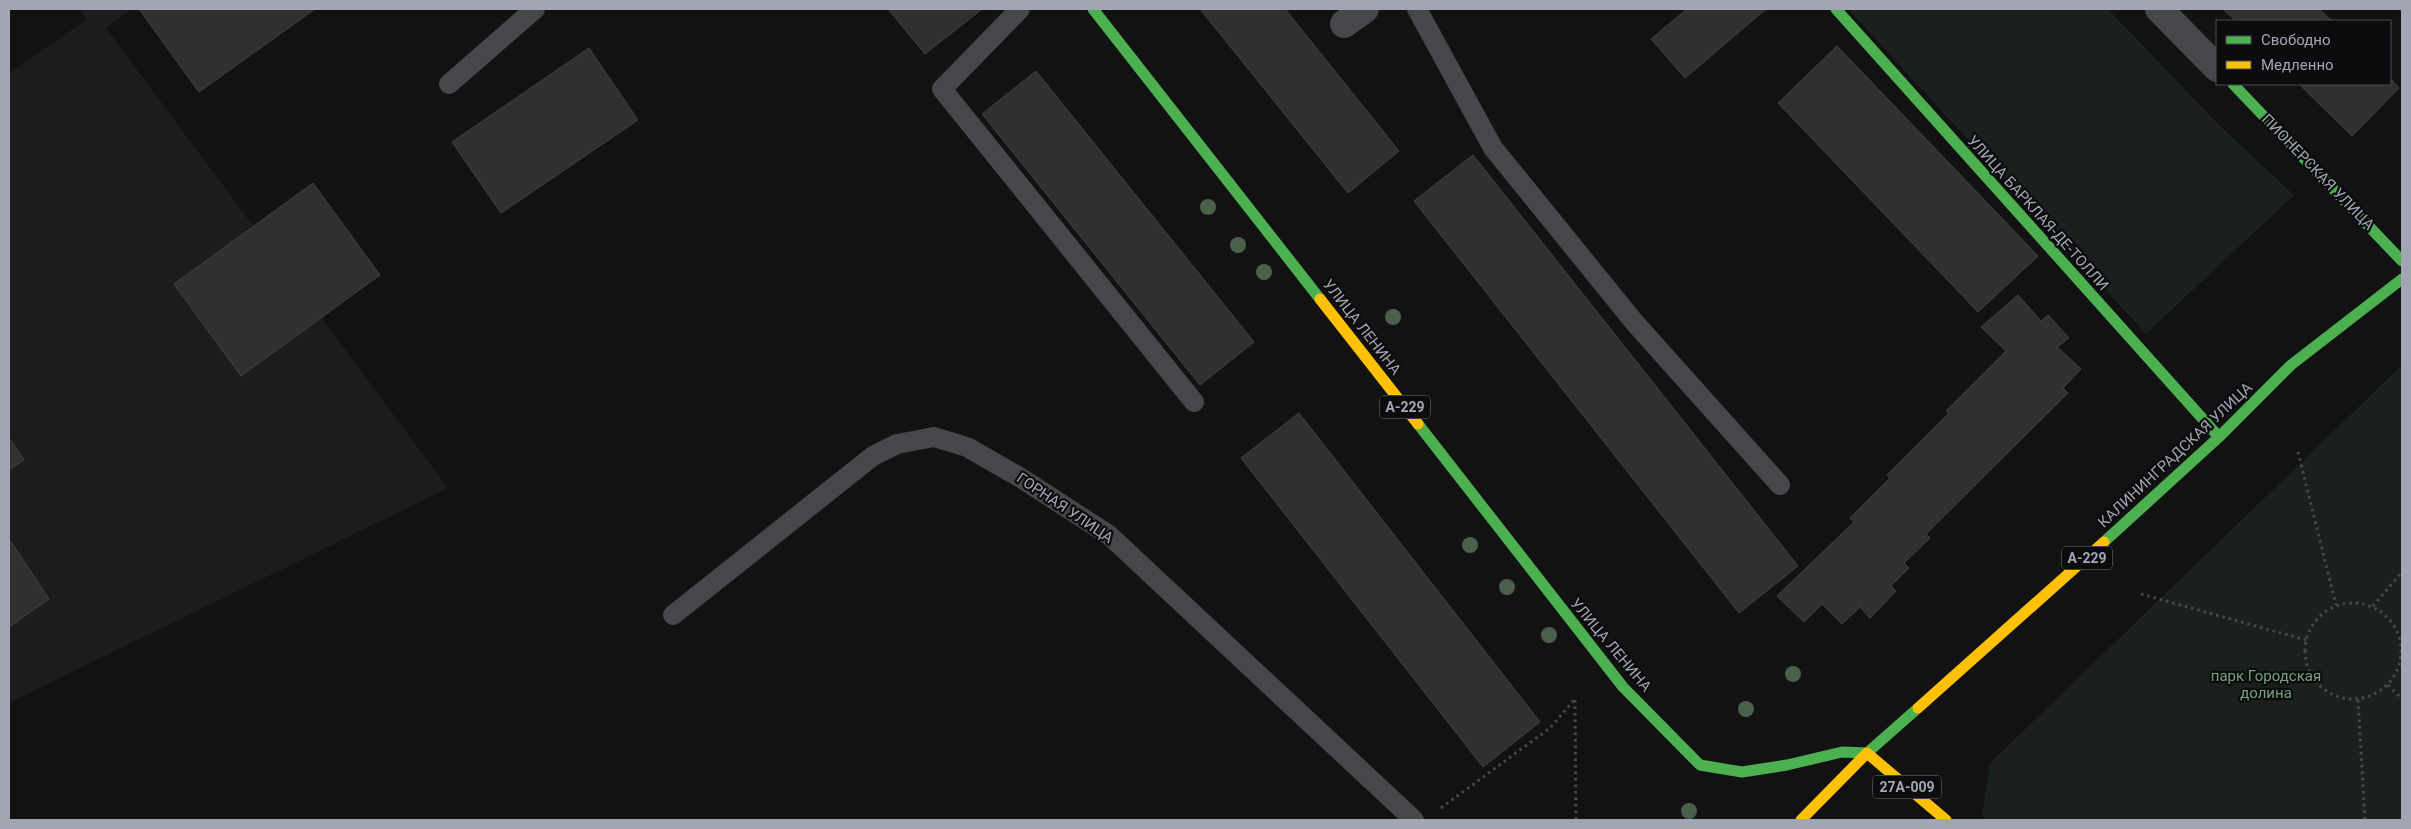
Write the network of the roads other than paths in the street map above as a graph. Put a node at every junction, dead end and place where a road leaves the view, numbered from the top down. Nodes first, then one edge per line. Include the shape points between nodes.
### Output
1 (536, 9) edge
2 (1020, 9) edge
3 (1093, 9) edge
4 (1417, 9) edge
5 (1836, 9) edge
6 (2160, 9) edge
7 (2216, 67) edge
8 (450, 84) dead end
9 (2234, 85) edge
10 (2402, 261) edge
11 (2402, 279) edge
12 (1194, 402) dead end
13 (2219, 437) junction
14 (1780, 485) dead end
15 (673, 615) dead end
16 (1867, 753) junction
17 (1414, 820) edge
18 (1800, 820) edge
19 (1946, 820) edge

1 - 8 lane
2 - 12 lane via 942,89
3 - 16 main road, УЛИЦА ЛЕНИНА / А-229 via 1623,686 1700,765 1742,772 1842,752
4 - 14 lane via 1493,148 1635,323
5 - 13 main road, УЛИЦА БАРКЛАЯ-ДЕ-ТОЛЛИ
6 - 7 street
9 - 10 main road, ПИОНЕРСКАЯ УЛИЦА
11 - 13 main road, КАЛИНИНГРАДСКАЯ УЛИЦА / А-229 via 2291,365
13 - 16 main road, КАЛИНИНГРАДСКАЯ УЛИЦА / А-229
15 - 17 lane, ГОРНАЯ УЛИЦА via 873,456 897,444 934,438 967,447 1109,535
16 - 18 main road, КАЛИНИНГРАДСКАЯ УЛИЦА
16 - 19 main road, 27А-009

